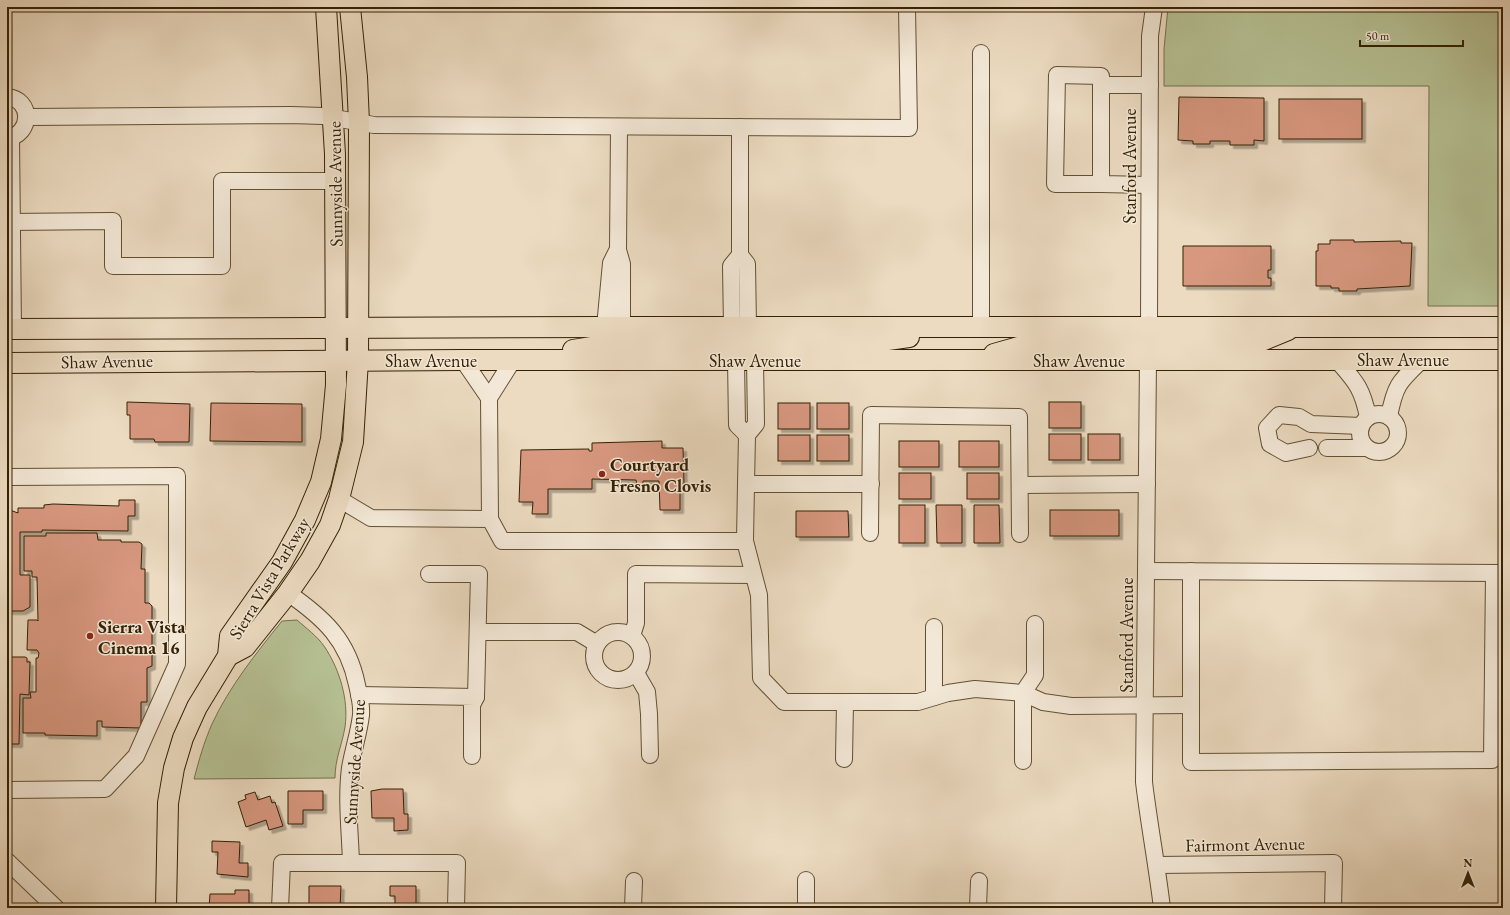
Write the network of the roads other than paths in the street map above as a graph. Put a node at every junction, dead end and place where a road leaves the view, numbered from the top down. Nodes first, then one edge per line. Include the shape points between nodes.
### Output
1 (326, 7) edge
2 (350, 7) edge
3 (907, 7) edge
4 (1154, 7) edge
5 (981, 53) dead end
6 (1101, 85) junction
7 (1150, 85) junction
8 (7, 97) edge
9 (27, 117) junction
10 (334, 118) junction
11 (359, 123) junction
12 (619, 127) junction
13 (740, 127) junction
14 (9, 138) edge
15 (336, 181) junction
16 (1101, 184) junction
17 (1149, 184) junction
18 (10, 221) edge
19 (1149, 326) junction
20 (1300, 326) junction
21 (614, 327) junction
22 (740, 327) junction
23 (981, 327) junction
24 (1503, 327) edge
25 (336, 328) junction
26 (359, 328) junction
27 (9, 332) edge
28 (1336, 359) junction
29 (1423, 359) junction
30 (358, 360) junction
31 (463, 360) junction
32 (513, 360) junction
33 (746, 360) junction
34 (971, 360) junction
35 (1148, 360) junction
36 (1503, 360) edge
37 (336, 361) junction
38 (7, 363) edge
39 (489, 398) junction
40 (1389, 417) junction
41 (1364, 422) junction
42 (1309, 448) dead end
43 (1327, 448) dead end
44 (1366, 448) junction
45 (327, 461) junction
46 (7, 477) edge
47 (746, 484) junction
48 (870, 484) junction
49 (1147, 484) junction
50 (1020, 485) junction
51 (339, 499) junction
52 (490, 519) junction
53 (870, 533) dead end
54 (1020, 534) dead end
55 (747, 549) junction
56 (1146, 571) junction
57 (1190, 571) junction
58 (1498, 573) edge
59 (429, 574) dead end
60 (753, 575) junction
61 (288, 594) junction
62 (1035, 624) dead end
63 (934, 627) dead end
64 (478, 632) junction
65 (632, 636) junction
66 (597, 644) junction
67 (228, 656) junction
68 (636, 673) junction
69 (1023, 693) junction
70 (359, 695) junction
71 (476, 697) junction
72 (934, 697) junction
73 (845, 702) junction
74 (1145, 705) junction
75 (1190, 705) junction
76 (472, 756) dead end
77 (650, 756) dead end
78 (844, 759) dead end
79 (1023, 760) dead end
80 (7, 790) edge
81 (7, 861) edge
82 (351, 862) junction
83 (1157, 865) junction
84 (806, 880) dead end
85 (634, 881) dead end
86 (979, 881) dead end
87 (56, 908) edge
88 (166, 908) edge
89 (280, 908) edge
90 (456, 908) edge
91 (633, 908) edge
92 (806, 908) edge
93 (978, 908) edge
94 (1162, 908) edge
95 (1333, 908) edge

1 - 10 main road, Sunnyside Avenue
2 - 11 main road, Sunnyside Avenue
3 - 13 street via 909,128
4 - 7 street, Stanford Avenue via 1150,36
5 - 23 street
6 - 7 street
6 - 16 street
6 - 16 street via 1101,76 1057,75 1055,184
7 - 17 street, Stanford Avenue
8 - 9 street via 22,104
9 - 10 street via 291,115
9 - 14 street via 21,132
10 - 11 street
10 - 15 main road, Sunnyside Avenue
11 - 12 street via 382,126
11 - 26 main road, Sunnyside Avenue
12 - 13 street
12 - 21 street via 618,250 622,264
13 - 22 street via 740,255 747,264
14 - 18 street
15 - 18 street via 222,181 222,266 113,266 113,221
15 - 25 main road, Sunnyside Avenue
16 - 17 street
17 - 19 street, Stanford Avenue
18 - 27 street
19 - 20 main road, Shaw Avenue
19 - 23 main road, Shaw Avenue
19 - 34 main road via 1140,342 1130,344 1026,345
20 - 24 main road, Shaw Avenue
20 - 35 main road via 1254,344 1163,343 1156,346
21 - 22 main road, Shaw Avenue
21 - 26 main road, Shaw Avenue
22 - 23 main road, Shaw Avenue
22 - 32 main road via 740,340 731,344 611,344
23 - 33 main road via 866,343 758,343 748,347
25 - 26 main road, Shaw Avenue
25 - 27 main road, Shaw Avenue
25 - 37 main road, Sunnyside Avenue
26 - 30 main road, Sunnyside Avenue
28 - 29 main road, Shaw Avenue
28 - 35 main road, Shaw Avenue
28 - 41 street via 1362,393
29 - 36 main road, Shaw Avenue
29 - 40 street via 1399,382
30 - 31 main road, Shaw Avenue
30 - 37 main road, Shaw Avenue
30 - 51 main road, Sierra Vista Parkway via 353,442
31 - 32 main road, Shaw Avenue
31 - 39 street
32 - 33 main road, Shaw Avenue
32 - 39 street
33 - 34 main road, Shaw Avenue
33 - 47 street via 737,425 747,435
34 - 35 main road, Shaw Avenue
35 - 49 street, Stanford Avenue
37 - 38 main road, Shaw Avenue
37 - 45 main road, Sierra Vista Parkway via 334,415
39 - 52 street
40 - 41 street via 1378,414
40 - 44 street via 1398,428 1394,446 1390,450 1378,453
41 - 42 street via 1311,424 1299,417 1279,416 1267,428 1270,444 1286,453
41 - 44 street via 1360,438
43 - 44 street
45 - 61 main road via 321,511 310,536 286,576
45 - 67 main road, Sierra Vista Parkway via 305,520 282,562 230,636
46 - 80 street via 177,476 177,664 136,756 105,789
47 - 48 street
47 - 55 street
48 - 50 street via 871,416 879,416 1019,417
48 - 53 street
49 - 50 street
49 - 56 street, Stanford Avenue
50 - 54 street
51 - 52 street via 370,518
51 - 61 main road, Sierra Vista Parkway via 310,561
52 - 55 street via 502,542
55 - 60 street
56 - 57 street
56 - 74 street, Stanford Avenue
57 - 58 street
57 - 75 street
58 - 75 street via 1492,760 1191,762
59 - 64 street via 478,574
60 - 65 street via 636,574 636,623
60 - 73 street via 759,595 761,678 784,702
61 - 67 main road, Sierra Vista Parkway via 245,647
61 - 70 street, Sunnyside Avenue via 313,610 332,630 354,671
62 - 69 street via 1035,675
63 - 72 street
64 - 66 street via 577,632
64 - 71 street
65 - 66 street via 615,632 607,634
65 - 68 street via 640,646 642,658
66 - 68 street via 594,651 595,665 604,677 620,681
67 - 88 main road, Sierra Vista Parkway via 197,707 183,738 174,768 168,803
68 - 77 street via 647,692
69 - 72 street via 975,690
69 - 74 street via 1043,702 1071,706
69 - 79 street
70 - 71 street
70 - 82 street, Sunnyside Avenue via 361,713 348,793
71 - 76 street via 472,705
72 - 73 street via 918,702
73 - 78 street
74 - 75 street
74 - 83 street, Stanford Avenue via 1144,782 1148,821
81 - 87 street
82 - 89 street via 282,863
82 - 90 street via 457,863
83 - 94 street, Stanford Avenue
83 - 95 street, Fairmont Avenue via 1334,863
84 - 92 street
85 - 91 street
86 - 93 street

